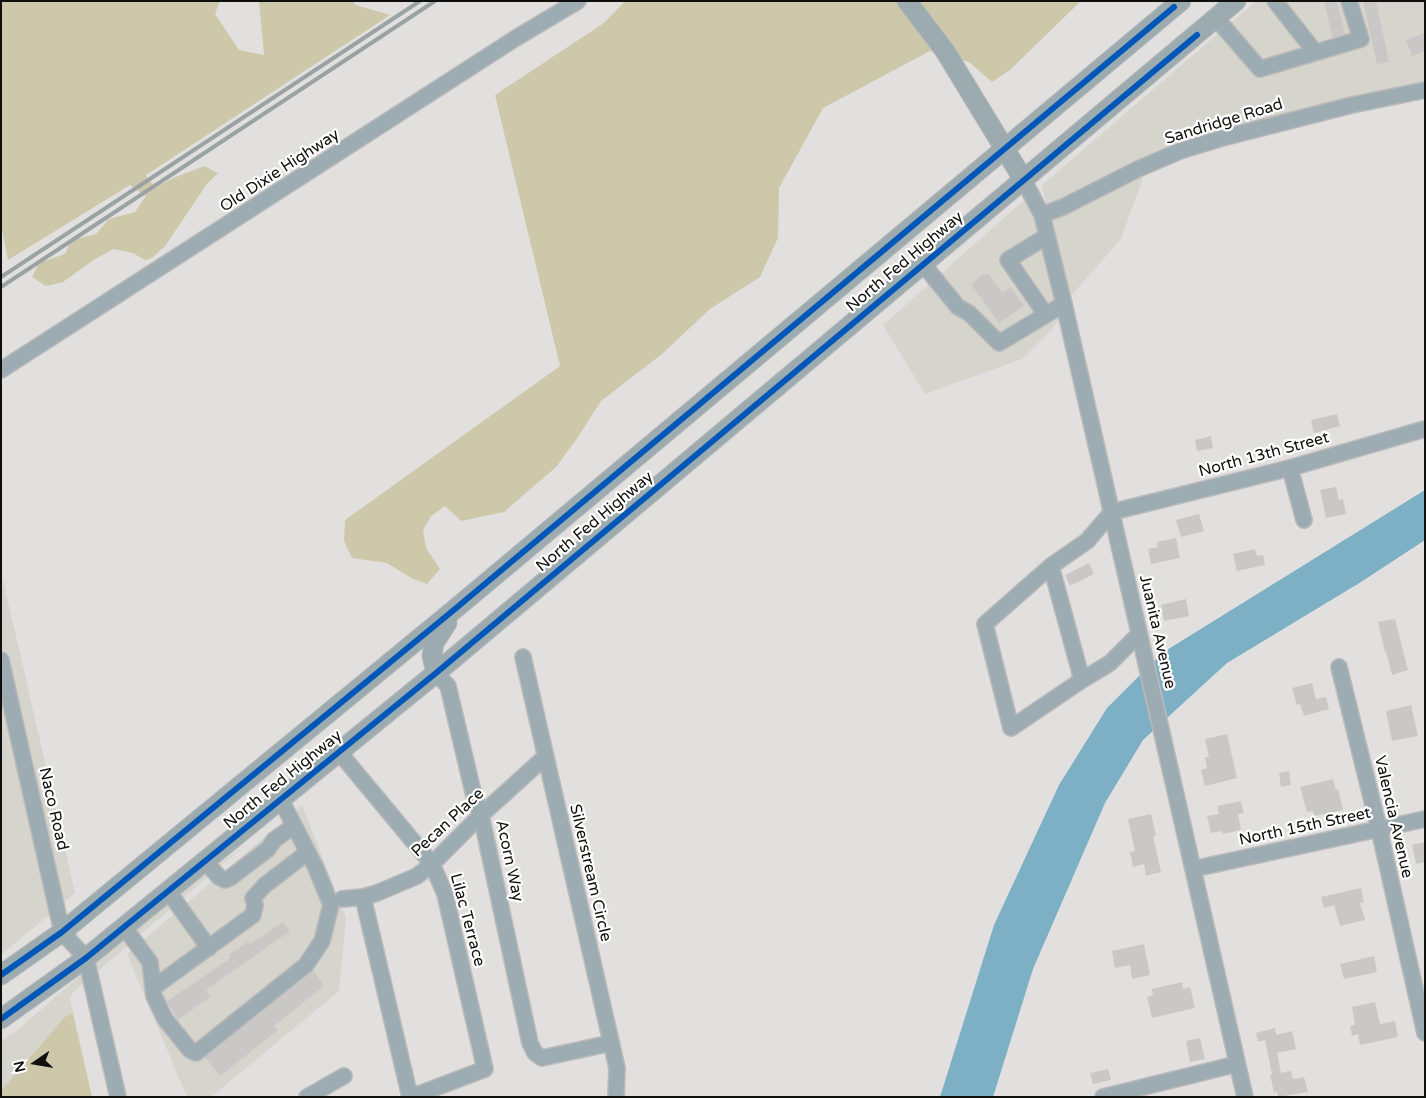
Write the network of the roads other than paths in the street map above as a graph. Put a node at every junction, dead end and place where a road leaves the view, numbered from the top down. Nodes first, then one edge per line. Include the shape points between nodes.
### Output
1 (578, 1) edge
2 (907, 1) edge
3 (1181, 1) edge
4 (1236, 1) edge
5 (1275, 1) edge
6 (1349, 1) edge
7 (1216, 18) junction
8 (1315, 52) junction
9 (1425, 90) edge
10 (1004, 149) junction
11 (1023, 179) junction
12 (1042, 215) junction
13 (1048, 236) junction
14 (923, 264) junction
15 (1064, 304) junction
16 (1046, 315) junction
17 (1, 370) edge
18 (1425, 429) edge
19 (1290, 468) junction
20 (1112, 512) junction
21 (1304, 520) dead end
22 (1051, 566) junction
23 (455, 609) junction
24 (1139, 634) junction
25 (522, 657) dead end
26 (1, 660) edge
27 (1339, 668) dead end
28 (436, 673) junction
29 (1082, 680) junction
30 (339, 752) junction
31 (545, 757) junction
32 (281, 800) junction
33 (481, 815) junction
34 (1425, 819) edge
35 (294, 826) junction
36 (1379, 829) junction
37 (308, 852) junction
38 (205, 861) junction
39 (432, 864) junction
40 (1193, 869) junction
41 (168, 891) junction
42 (363, 897) junction
43 (342, 899) dead end
44 (124, 927) junction
45 (62, 932) junction
46 (209, 948) junction
47 (86, 958) junction
48 (1, 975) edge
49 (154, 988) junction
50 (1, 1019) edge
51 (1425, 1033) edge
52 (611, 1043) junction
53 (1237, 1064) junction
54 (344, 1076) dead end
55 (410, 1096) edge
56 (118, 1097) edge
57 (307, 1097) edge
58 (616, 1097) edge
59 (1102, 1097) edge
60 (1245, 1097) edge

1 - 17 street, Old Dixie Highway
2 - 10 main road via 945,51
3 - 10 main road, North Fed Highway
4 - 7 main road, North Fed Highway
5 - 8 street
6 - 8 street via 1361,40
7 - 8 street via 1260,69
7 - 11 main road, North Fed Highway
9 - 12 street, Sandridge Road via 1342,107 1180,151
10 - 11 main road
10 - 23 main road, North Fed Highway
11 - 12 street, Juanita Avenue
11 - 14 main road, North Fed Highway
12 - 13 street, Juanita Avenue
13 - 15 street, Juanita Avenue
13 - 16 street via 1008,260
14 - 16 street via 958,307 999,343
14 - 28 main road, North Fed Highway
15 - 16 street
15 - 20 street, Juanita Avenue
18 - 19 street, North 13th Street
19 - 20 street, North 13th Street
19 - 21 street
20 - 22 street via 1087,541
20 - 24 street, Juanita Avenue
22 - 29 street
22 - 29 street via 985,624 1011,728
23 - 28 main road via 434,643 432,656
23 - 45 main road, North Fed Highway
24 - 29 street via 1110,664
24 - 40 street, Juanita Avenue
25 - 31 street, Silverstream Circle
26 - 45 street, Naco Road
27 - 36 street, Valencia Avenue
28 - 30 main road, North Fed Highway
28 - 33 street, Acorn Way via 448,686
30 - 32 main road, North Fed Highway
30 - 39 street, Lilac Terrace
31 - 33 street, Pecan Place
31 - 52 street, Silverstream Circle
32 - 35 street
32 - 38 main road, North Fed Highway
33 - 39 street, Pecan Place
33 - 52 street, Acorn Way via 530,1043 535,1053 542,1058
34 - 36 street, North 15th Street
35 - 37 street
35 - 38 street via 225,880
36 - 40 street, North 15th Street
36 - 51 street, Valencia Avenue
37 - 46 street via 253,898 253,915
37 - 49 street via 330,906 322,941 306,965 196,1053 165,1019 154,996
38 - 41 main road, North Fed Highway
39 - 42 street, Pecan Place via 417,876
39 - 55 street, Lilac Terrace via 445,894 485,1070
40 - 53 street, Juanita Avenue
41 - 44 main road, North Fed Highway
41 - 46 street
42 - 43 street, Pecan Place
42 - 55 street
44 - 47 main road, North Fed Highway
44 - 49 street via 150,962
45 - 47 street
45 - 48 main road, North Fed Highway
46 - 49 street
47 - 50 main road, North Fed Highway
47 - 56 street
52 - 58 street, Silverstream Circle via 617,1068
53 - 59 street
53 - 60 street, Juanita Avenue
54 - 57 street

